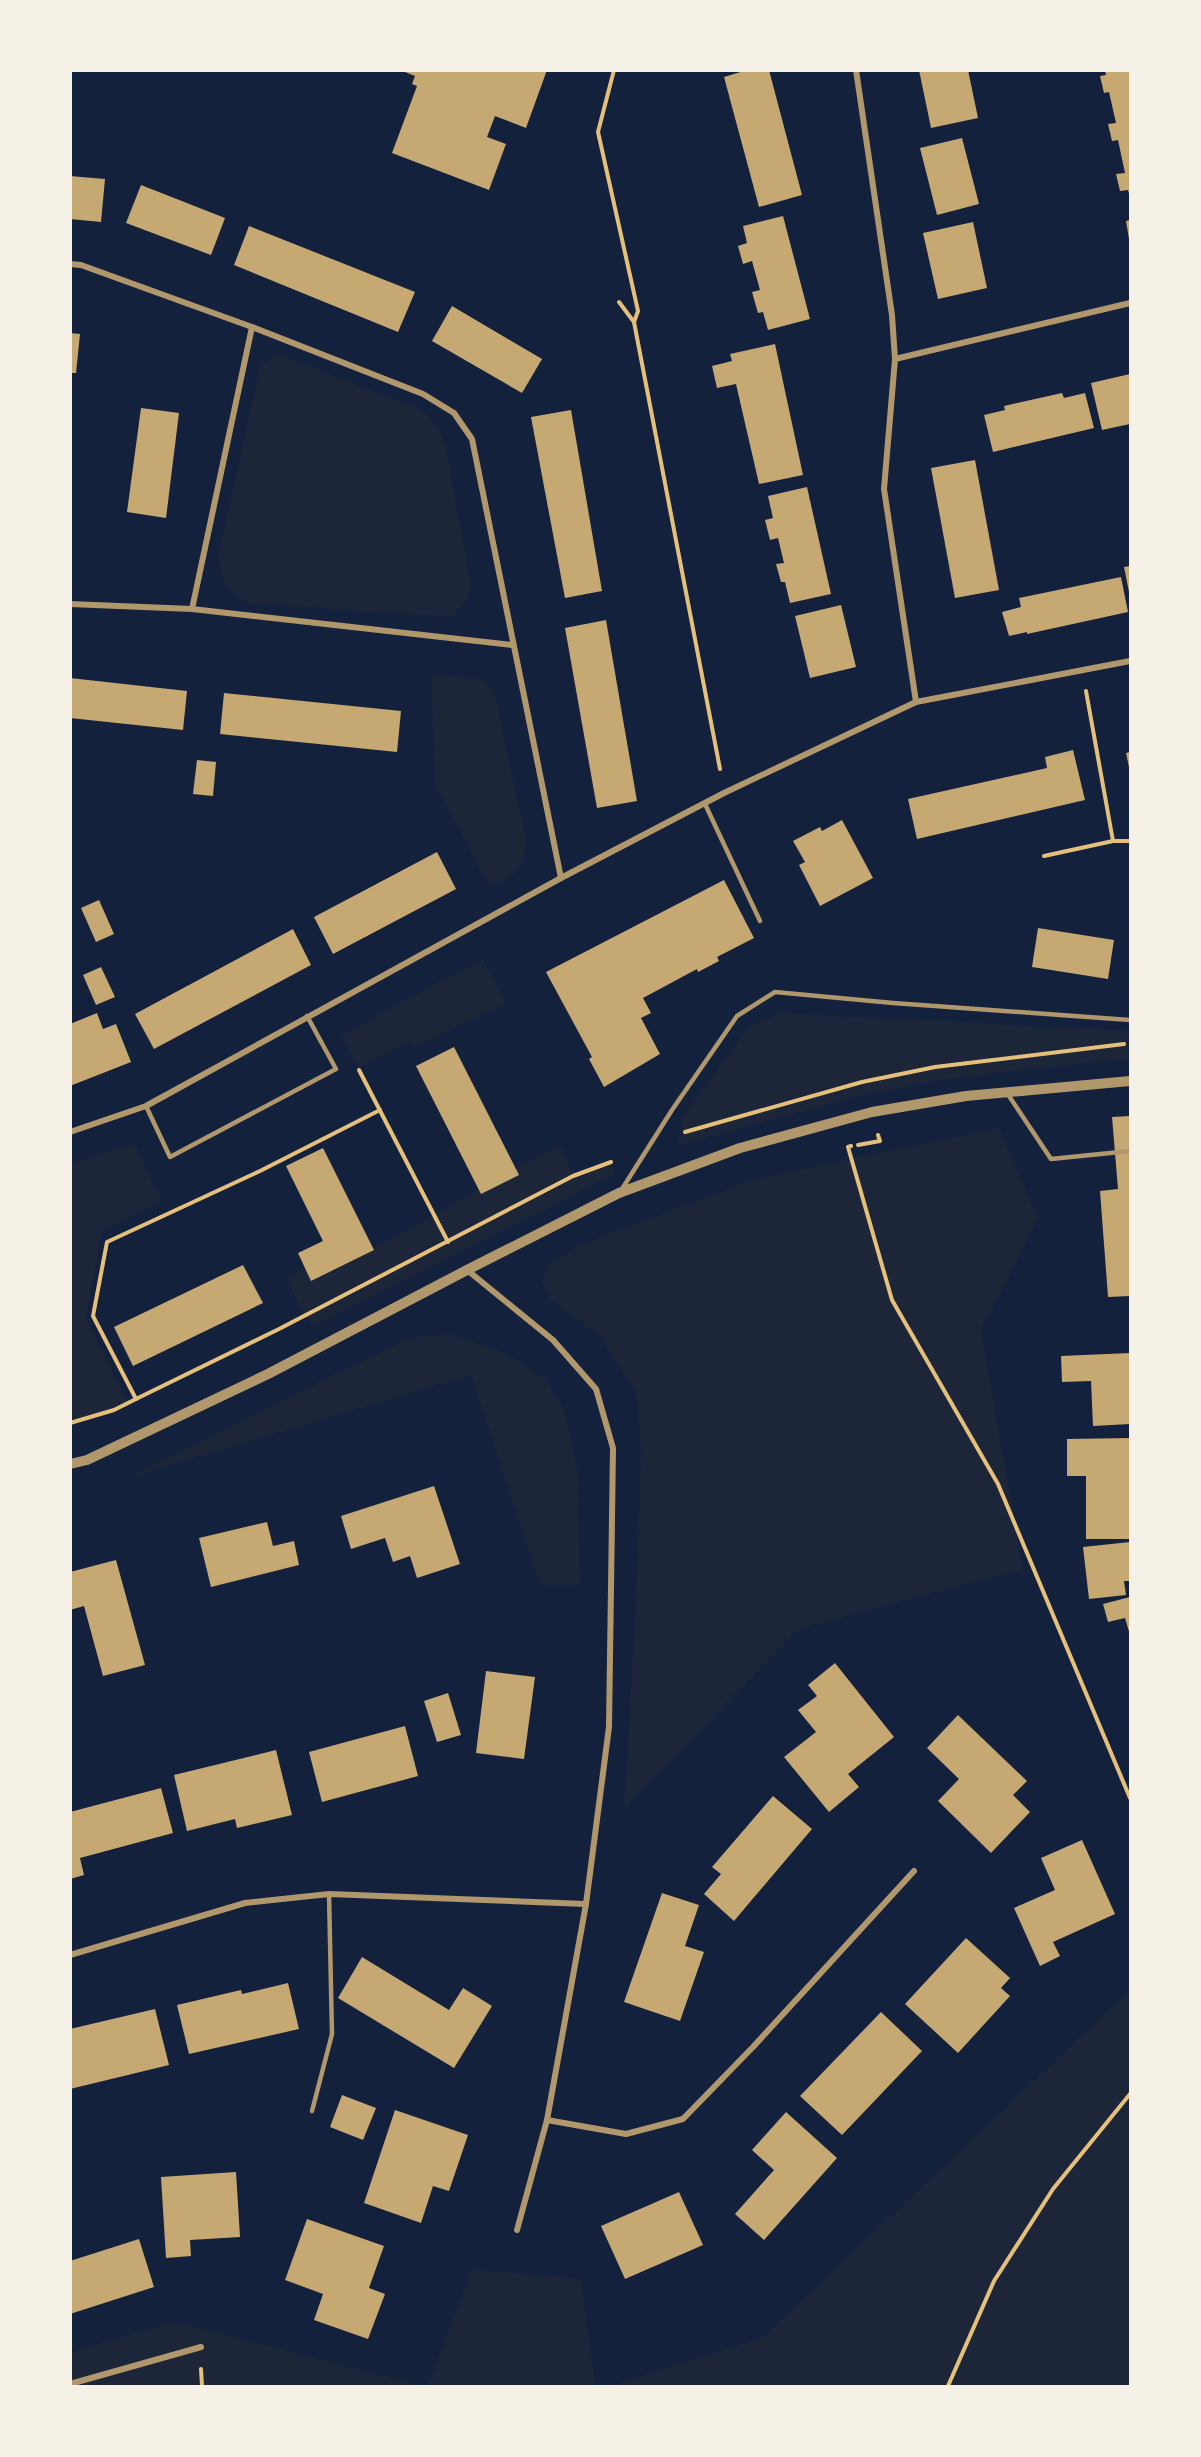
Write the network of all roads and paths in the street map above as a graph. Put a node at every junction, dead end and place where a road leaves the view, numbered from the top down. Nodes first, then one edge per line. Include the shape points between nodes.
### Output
1 (614, 70) edge
2 (856, 70) edge
3 (70, 264) edge
4 (619, 302) dead end
5 (1131, 303) edge
6 (634, 322) junction
7 (252, 327) junction
8 (896, 358) junction
9 (70, 604) edge
10 (192, 609) junction
11 (512, 645) junction
12 (1131, 661) edge
13 (1082, 670) junction
14 (916, 702) junction
15 (724, 794) junction
16 (705, 804) junction
17 (1113, 841) junction
18 (1131, 841) edge
19 (1044, 856) dead end
20 (561, 878) junction
21 (760, 921) dead end
22 (307, 1016) junction
23 (1131, 1020) edge
24 (358, 1068) dead end
25 (1131, 1081) edge
26 (862, 1082) dead end
27 (1006, 1092) junction
28 (146, 1106) junction
29 (380, 1110) junction
30 (872, 1112) junction
31 (70, 1132) edge
32 (1131, 1151) edge
33 (619, 1194) junction
34 (448, 1242) dead end
35 (467, 1270) junction
36 (136, 1399) dead end
37 (70, 1464) edge
38 (1131, 1798) edge
39 (914, 1871) dead end
40 (329, 1894) junction
41 (586, 1905) junction
42 (70, 1955) edge
43 (1131, 2094) edge
44 (312, 2111) dead end
45 (547, 2120) junction
46 (517, 2230) dead end
47 (201, 2347) dead end
48 (70, 2384) edge
49 (948, 2386) edge

1 - 6 path via 598,132 638,311
2 - 8 street
3 - 7 street
4 - 6 path
5 - 8 street
6 - 15 path
7 - 10 street
7 - 11 street via 423,394 454,412 472,439
8 - 14 street via 884,489
9 - 10 street
10 - 11 street
11 - 20 street
12 - 13 street
13 - 14 street
13 - 17 path
14 - 15 street
15 - 16 street
16 - 20 street
16 - 21 lane
17 - 18 path
17 - 19 path
20 - 22 street
22 - 28 street
22 - 28 lane via 336,1069 170,1157
23 - 33 lane via 775,992 737,1016
24 - 29 path
25 - 27 street
26 - 30 path
27 - 30 street
27 - 32 lane via 1052,1159
28 - 31 street
29 - 34 path
29 - 36 path via 107,1242 93,1316
30 - 33 street via 740,1148
30 - 38 path via 880,1141 848,1147 892,1300 998,1484
33 - 35 street
35 - 37 street via 268,1374 87,1460
35 - 41 street via 553,1340 596,1389 613,1448 609,1727
39 - 45 street via 683,2120 626,2134
40 - 41 street
40 - 42 street via 245,1903
40 - 44 lane via 333,2034
41 - 45 street
43 - 49 path via 1053,2190 994,2281
45 - 46 street
47 - 48 street

